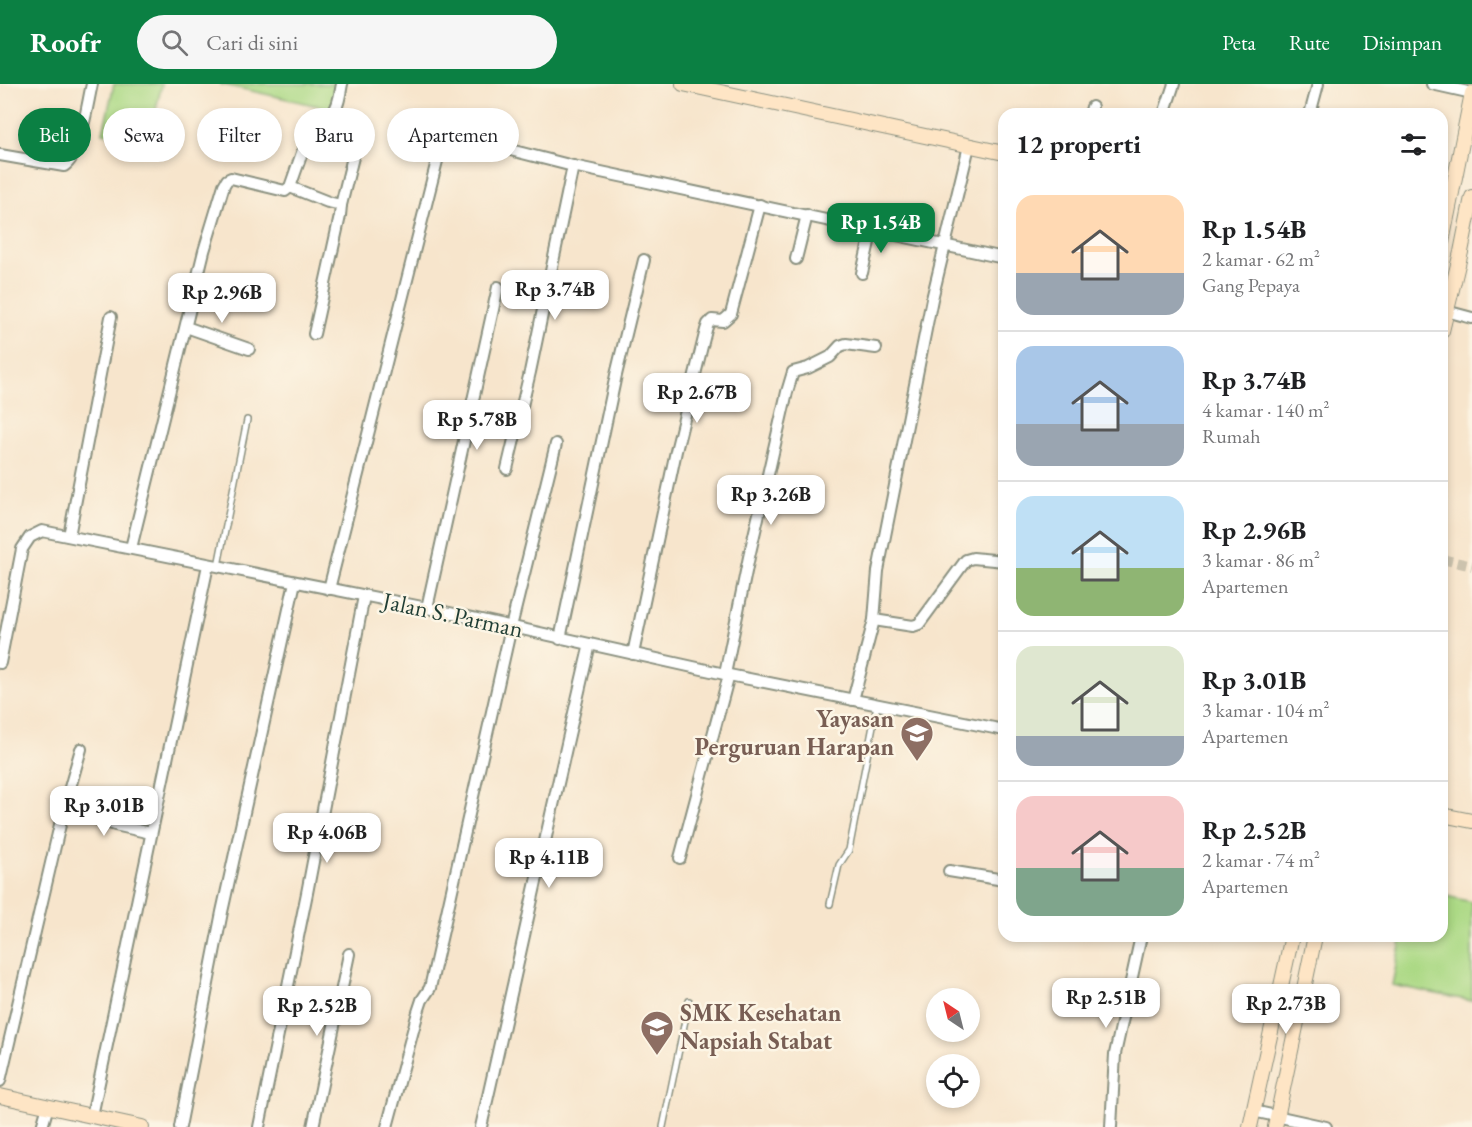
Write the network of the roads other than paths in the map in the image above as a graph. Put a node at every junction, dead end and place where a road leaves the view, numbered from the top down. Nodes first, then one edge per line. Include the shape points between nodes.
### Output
1 (92, 84) edge
2 (342, 84) edge
3 (683, 84) edge
4 (1174, 84) edge
5 (1318, 84) edge
6 (1432, 84) edge
7 (701, 86) edge
8 (1472, 93) edge
9 (1166, 108) edge
10 (1312, 108) edge
11 (969, 146) junction
12 (998, 152) edge
13 (0, 155) edge
14 (352, 162) edge
15 (573, 166) junction
16 (290, 188) junction
17 (1472, 197) edge
18 (760, 205) junction
19 (341, 206) junction
20 (1448, 212) edge
21 (807, 215) junction
22 (872, 229) junction
23 (945, 245) junction
24 (1448, 249) edge
25 (1461, 252) junction
26 (998, 257) edge
27 (644, 260) dead end
28 (796, 260) dead end
29 (862, 273) dead end
30 (498, 287) dead end
31 (1448, 303) edge
32 (1448, 312) edge
33 (111, 317) dead end
34 (1472, 318) edge
35 (186, 327) junction
36 (314, 334) dead end
37 (876, 348) dead end
38 (249, 349) dead end
39 (247, 420) dead end
40 (556, 444) dead end
41 (507, 469) dead end
42 (69, 536) junction
43 (131, 548) junction
44 (998, 560) edge
45 (213, 566) junction
46 (295, 582) junction
47 (329, 589) junction
48 (364, 596) junction
49 (427, 608) junction
50 (874, 620) junction
51 (511, 627) junction
52 (560, 639) junction
53 (590, 644) junction
54 (633, 654) junction
55 (0, 663) edge
56 (727, 675) junction
57 (853, 700) junction
58 (877, 705) junction
59 (998, 729) edge
60 (81, 749) dead end
61 (63, 812) junction
62 (1448, 816) edge
63 (1472, 821) edge
64 (151, 834) junction
65 (680, 858) dead end
66 (949, 871) dead end
67 (998, 879) edge
68 (830, 904) dead end
69 (1140, 942) edge
70 (1291, 942) edge
71 (1314, 942) edge
72 (349, 954) dead end
73 (689, 1001) dead end
74 (0, 1081) edge
75 (0, 1096) edge
76 (48, 1106) junction
77 (1253, 1111) junction
78 (92, 1116) junction
79 (1276, 1121) edge
80 (42, 1127) edge
81 (142, 1127) edge
82 (180, 1127) edge
83 (259, 1127) edge
84 (314, 1127) edge
85 (387, 1127) edge
86 (482, 1127) edge
87 (663, 1127) edge
88 (1111, 1127) edge
89 (1250, 1127) edge
90 (1326, 1127) edge

1 - 13 street via 76,151 68,163 64,166
2 - 16 street via 335,110 310,130
3 - 7 street
4 - 9 street
5 - 10 street
6 - 8 street
7 - 11 street
8 - 20 street
11 - 12 street
11 - 23 street
14 - 19 street
15 - 18 street
15 - 41 street
15 - 47 street via 471,140 453,137 443,143
16 - 19 street
16 - 35 street via 285,192 227,180 204,251
17 - 25 street
18 - 21 street
18 - 54 street via 731,314 723,321 712,320 706,330
19 - 36 street
21 - 22 street
21 - 28 street
22 - 23 street
22 - 29 street
23 - 26 street
23 - 50 street via 878,571
24 - 25 street
25 - 31 street
27 - 52 street via 613,386
30 - 49 street
32 - 34 street
33 - 42 street
35 - 38 street
35 - 43 street
37 - 56 street via 846,344 830,357 794,372 749,557
39 - 45 lane
40 - 51 street
42 - 43 street, Jalan S. Parman
42 - 55 street, Jalan S. Parman via 42,531 30,537 22,549
43 - 45 street, Jalan S. Parman
44 - 50 street via 966,560 919,624
45 - 46 street, Jalan S. Parman
45 - 64 street
46 - 47 street, Jalan S. Parman
46 - 82 street via 222,912
47 - 48 street, Jalan S. Parman
48 - 49 street, Jalan S. Parman
48 - 83 street
49 - 51 street, Jalan S. Parman
50 - 57 street
51 - 52 street, Jalan S. Parman
51 - 85 street via 430,988 418,1012
52 - 53 street, Jalan S. Parman
53 - 54 street, Jalan S. Parman
53 - 86 street
54 - 56 street, Jalan S. Parman
56 - 57 street, Jalan S. Parman
56 - 65 street
57 - 58 street, Jalan S. Parman
58 - 59 street, Jalan S. Parman
58 - 68 lane via 849,850 839,865
60 - 61 street
61 - 64 street
61 - 74 street
62 - 63 street
64 - 78 street
66 - 67 street
69 - 88 street via 1115,1054
70 - 77 street
71 - 79 street
72 - 84 street
73 - 87 lane
75 - 76 street
76 - 78 street
76 - 80 street
77 - 79 street
77 - 89 street
78 - 81 street
79 - 90 street

